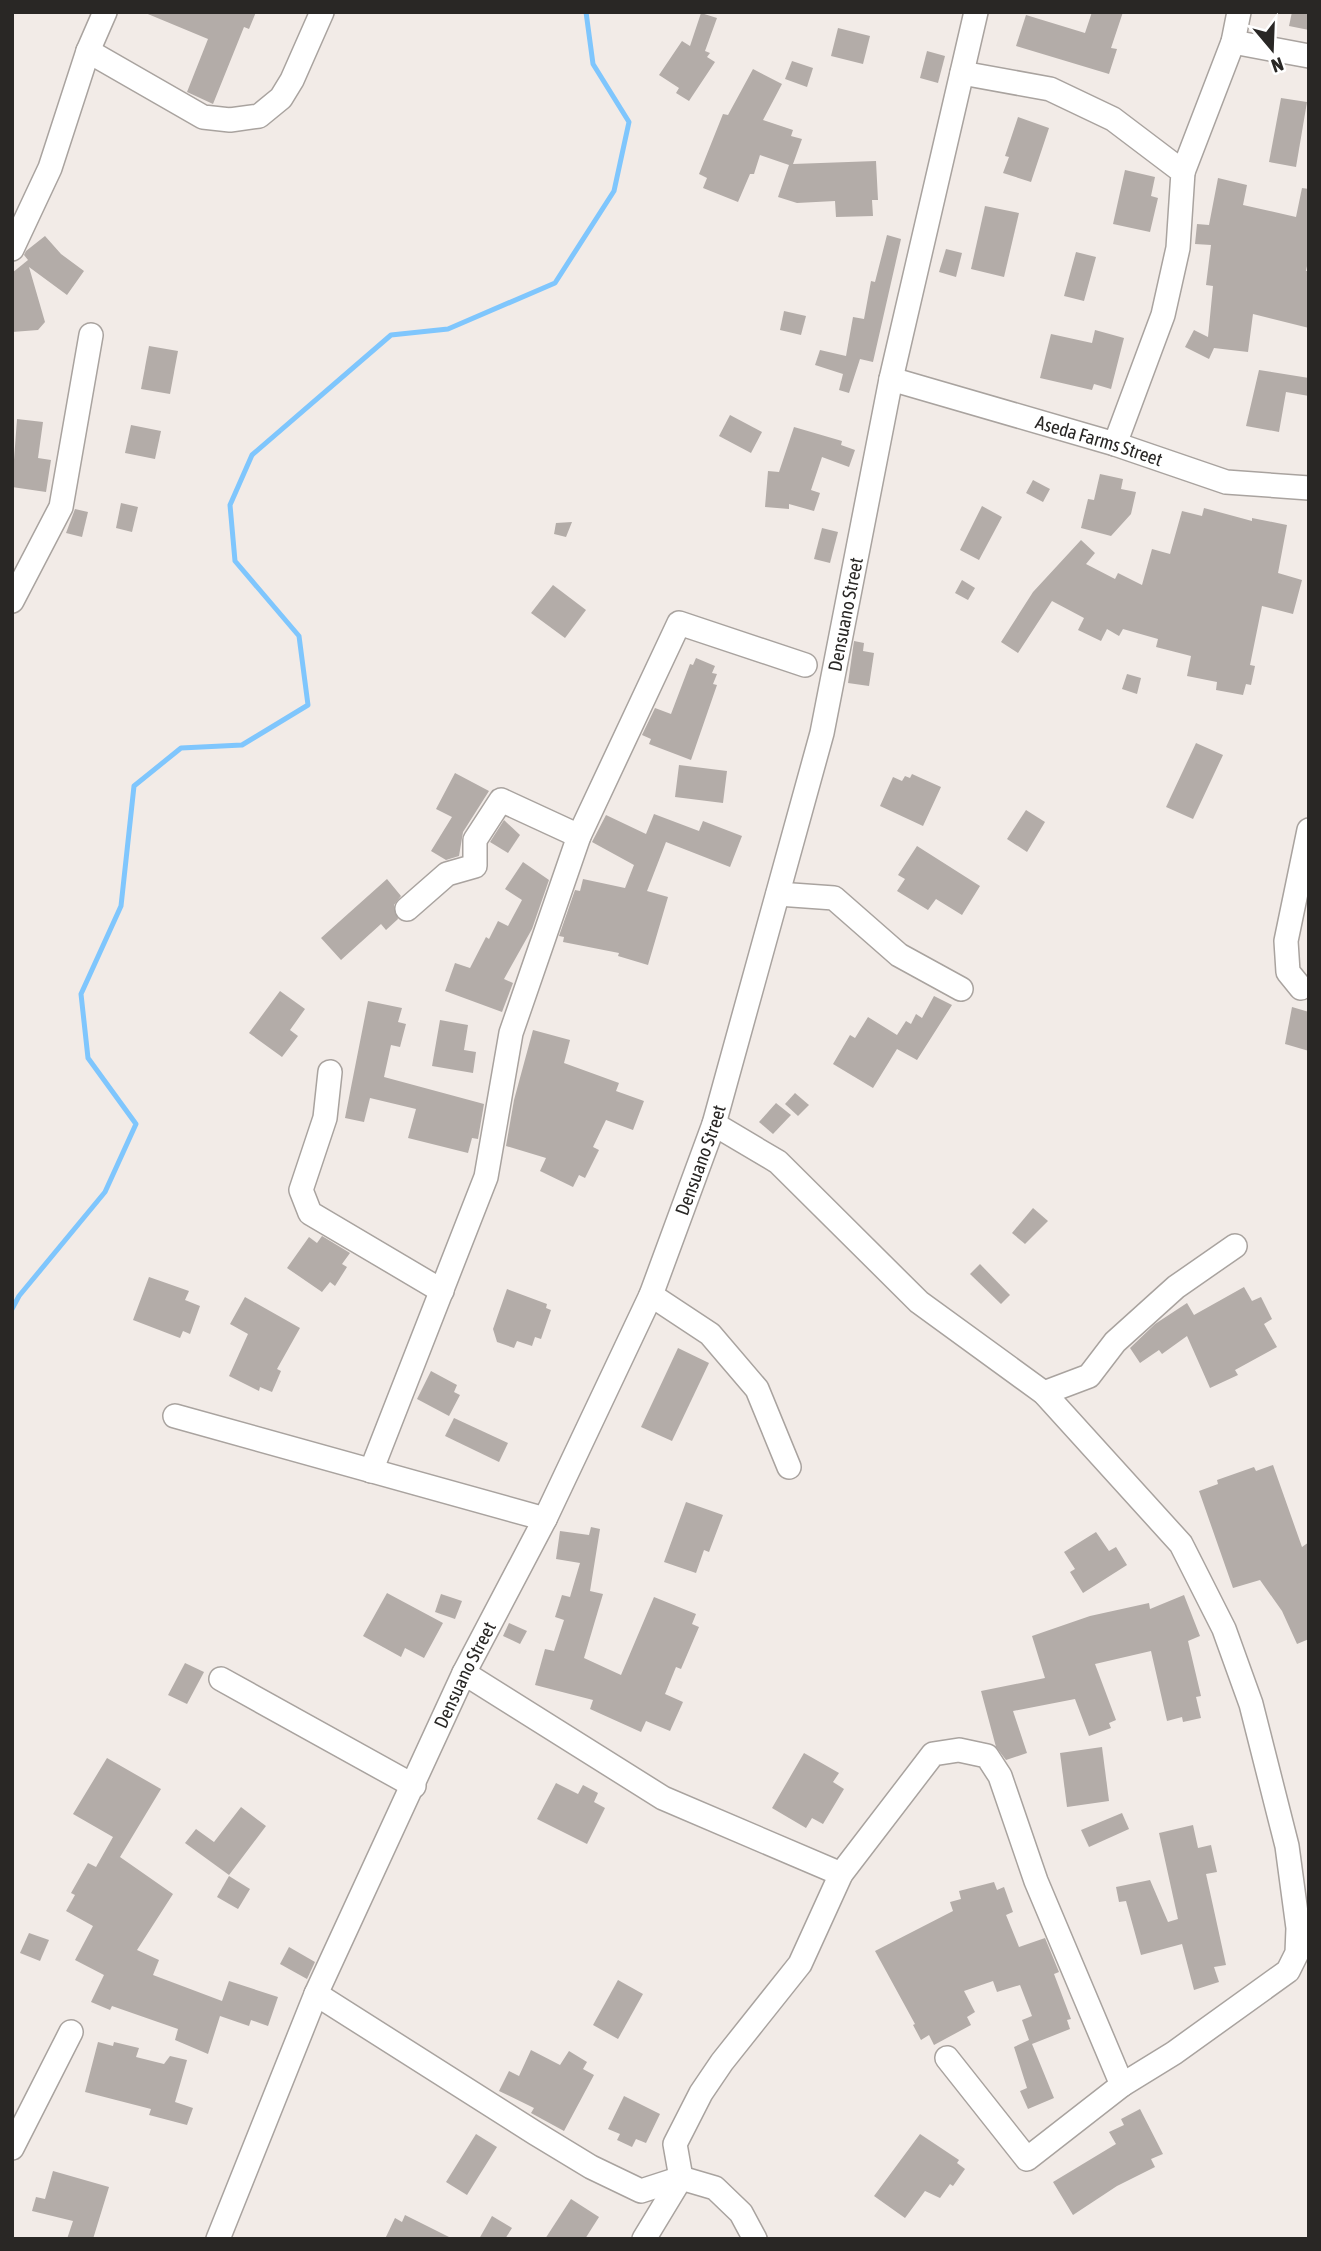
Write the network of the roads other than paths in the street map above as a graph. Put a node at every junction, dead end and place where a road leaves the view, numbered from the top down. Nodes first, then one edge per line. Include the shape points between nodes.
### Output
1 (104, 12) edge
2 (321, 12) edge
3 (976, 12) edge
4 (1239, 12) edge
5 (1233, 42) junction
6 (88, 51) junction
7 (1309, 56) edge
8 (962, 73) junction
9 (1183, 172) junction
10 (12, 249) edge
11 (91, 335) dead end
12 (891, 379) junction
13 (1115, 444) junction
14 (1309, 488) edge
15 (12, 601) edge
16 (804, 665) dead end
17 (1309, 830) edge
18 (579, 836) junction
19 (778, 894) junction
20 (407, 909) dead end
21 (1301, 988) dead end
22 (961, 989) dead end
23 (330, 1072) dead end
24 (714, 1124) junction
25 (1236, 1246) dead end
26 (442, 1291) junction
27 (652, 1295) junction
28 (1044, 1393) junction
29 (175, 1416) dead end
30 (789, 1467) dead end
31 (371, 1471) junction
32 (545, 1519) junction
33 (464, 1673) junction
34 (221, 1679) dead end
35 (414, 1786) junction
36 (841, 1874) junction
37 (316, 1994) junction
38 (71, 2032) dead end
39 (947, 2058) dead end
40 (1122, 2085) junction
41 (12, 2148) edge
42 (681, 2178) junction
43 (218, 2239) edge
44 (644, 2239) edge
45 (755, 2239) edge

1 - 6 street
2 - 6 street via 292,80 259,116 203,117
3 - 8 street, Densuano Street
4 - 5 street
5 - 7 street
5 - 9 street
6 - 10 street via 50,168
8 - 9 street via 1050,89 1113,119
8 - 12 street, Densuano Street
9 - 13 street via 1178,248 1163,315
11 - 15 street via 61,507
12 - 13 street, Aseda Farms Street
12 - 19 street, Densuano Street via 822,733
13 - 14 street, Aseda Farms Street via 1226,482
16 - 18 street via 679,623
17 - 21 street via 1286,941 1288,972
18 - 20 street via 501,800 475,840 475,866 447,874
18 - 26 street via 511,1033 486,1177
19 - 22 street via 834,898 899,956
19 - 24 street, Densuano Street
23 - 26 street via 324,1118 301,1190 310,1213
24 - 27 street, Densuano Street
24 - 28 street via 778,1162 919,1301
25 - 28 street via 1176,1287 1115,1342 1089,1376
26 - 31 street
27 - 30 street via 710,1335 757,1390
27 - 32 street, Densuano Street
28 - 40 street via 1181,1544 1224,1629 1251,1704 1284,1833 1298,1928 1297,1953 1288,1971
29 - 31 street
31 - 32 street
32 - 33 street, Densuano Street
33 - 35 street, Densuano Street
33 - 36 street via 663,1798
34 - 35 street
35 - 37 street, Densuano Street
36 - 40 street via 933,1754 959,1750 987,1756 999,1776 1036,1881
36 - 42 street via 800,1964 701,2094 675,2144
37 - 42 street via 591,2167 641,2190
37 - 43 street, Densuano Street
38 - 41 street
39 - 40 street via 1027,2159
42 - 44 street
42 - 45 street via 715,2188 741,2213

